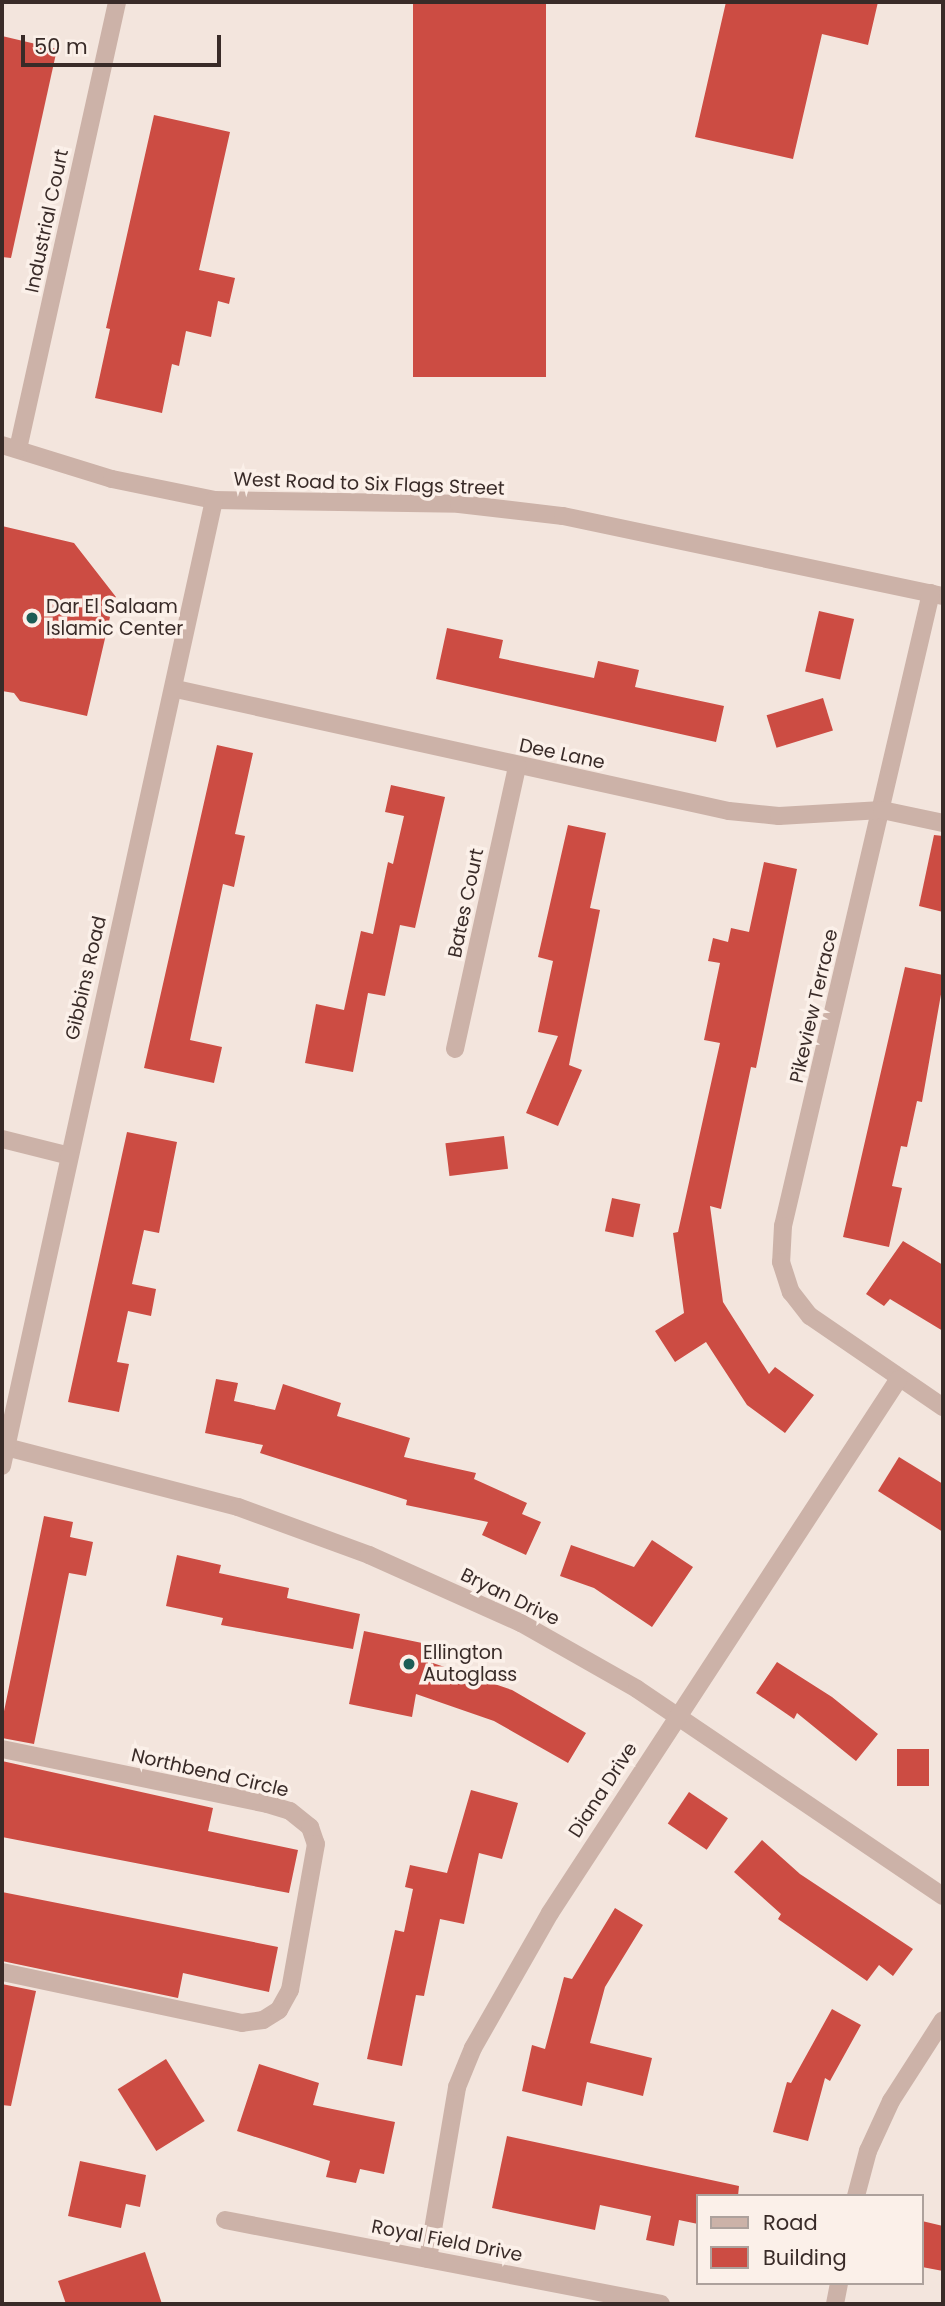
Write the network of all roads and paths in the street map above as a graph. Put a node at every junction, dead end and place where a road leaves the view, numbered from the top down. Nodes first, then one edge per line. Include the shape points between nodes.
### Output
1 (117, 2) edge
2 (10, 447) edge
3 (214, 500) junction
4 (937, 595) edge
5 (176, 689) junction
6 (517, 766) junction
7 (882, 810) junction
8 (943, 823) edge
9 (455, 1049) dead end
10 (2, 1139) edge
11 (66, 1155) junction
12 (898, 1380) junction
13 (943, 1407) edge
14 (6, 1447) junction
15 (2, 1466) edge
16 (676, 1716) junction
17 (2, 1749) edge
18 (943, 1896) edge
19 (2, 1972) edge
20 (943, 2020) edge
21 (857, 2194) edge
22 (225, 2220) dead end
23 (428, 2259) junction
24 (839, 2285) edge
25 (661, 2304) edge
26 (835, 2304) edge

1 - 2 street, Industrial Court
2 - 3 street, West Road to Six Flags Street via 112,480
3 - 4 street, West Road to Six Flags Street via 459,504 563,516
3 - 5 street, Gibbins Road
4 - 7 street, Pikeview Terrace
5 - 6 street, Dee Lane
5 - 11 street, Gibbins Road
6 - 7 street, Dee Lane via 729,811 779,816
6 - 9 street, Bates Court
7 - 8 street, Dee Lane
7 - 12 street, Pikeview Terrace via 783,1226 781,1262 791,1292 810,1316
10 - 11 street
11 - 14 street, Gibbins Road
12 - 13 street, Pikeview Terrace
12 - 16 street, Diana Drive
14 - 15 street, Gibbins Road
14 - 16 street, Bryan Drive via 238,1507 369,1555 521,1623
16 - 18 street, Bryan Drive
16 - 23 street, Diana Drive via 550,1913 473,2048 457,2087
17 - 19 street, Northbend Circle via 267,1804 290,1811 310,1827 316,1844 290,1990 279,2010 263,2020 242,2022
20 - 21 street via 891,2101 868,2151
22 - 23 street, Royal Field Drive
23 - 25 street, Royal Field Drive
24 - 26 street

